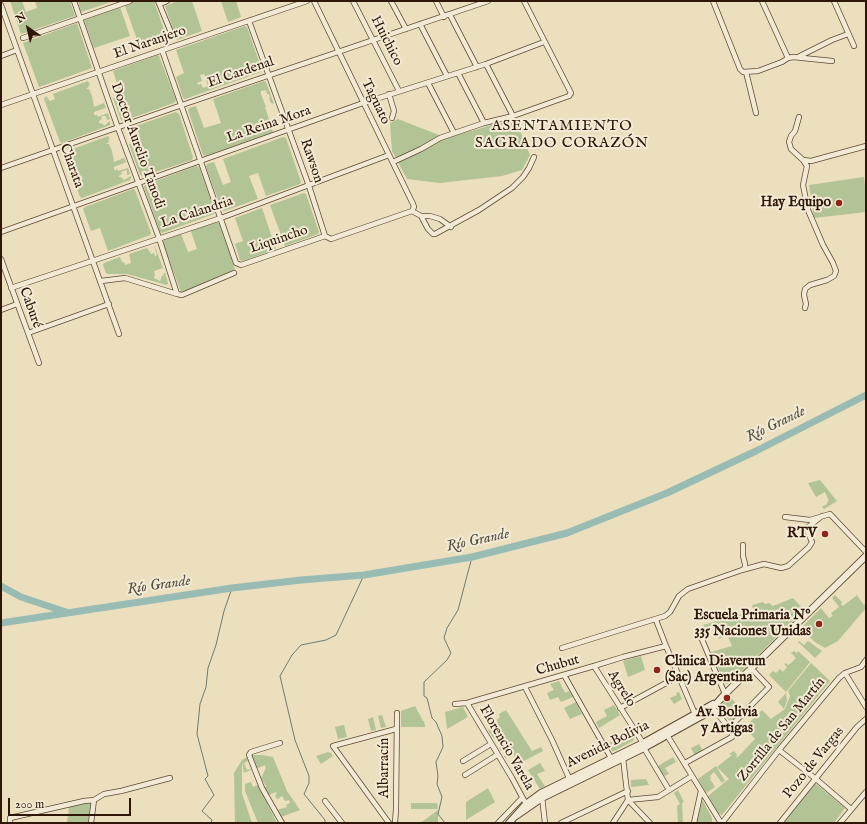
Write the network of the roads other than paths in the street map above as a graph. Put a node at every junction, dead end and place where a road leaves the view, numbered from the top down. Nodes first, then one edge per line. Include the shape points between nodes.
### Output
1 (74, 1) edge
2 (130, 1) edge
3 (167, 1) edge
4 (307, 1) edge
5 (314, 1) edge
6 (353, 1) edge
7 (391, 1) edge
8 (436, 1) edge
9 (488, 1) edge
10 (524, 1) edge
11 (713, 1) edge
12 (762, 1) edge
13 (834, 1) edge
14 (159, 2) edge
15 (1, 5) edge
16 (450, 15) junction
17 (444, 17) junction
18 (79, 18) junction
19 (249, 21) junction
20 (420, 24) junction
21 (406, 29) junction
22 (170, 30) dead end
23 (848, 34) junction
24 (23, 38) dead end
25 (373, 40) junction
26 (544, 42) junction
27 (854, 46) dead end
28 (17, 50) junction
29 (162, 50) junction
30 (338, 51) junction
31 (1, 56) edge
32 (788, 58) junction
33 (797, 58) junction
34 (832, 61) dead end
35 (486, 64) junction
36 (477, 67) junction
37 (99, 72) junction
38 (746, 72) junction
39 (458, 73) junction
40 (269, 75) junction
41 (447, 76) junction
42 (428, 83) junction
43 (399, 92) junction
44 (34, 94) junction
45 (389, 94) junction
46 (363, 103) junction
47 (182, 104) junction
48 (1, 105) edge
49 (756, 113) dead end
50 (512, 116) junction
51 (799, 117) dead end
52 (392, 118) dead end
53 (484, 123) junction
54 (118, 128) junction
55 (289, 130) junction
56 (454, 133) junction
57 (866, 146) edge
58 (54, 150) junction
59 (389, 155) junction
60 (534, 157) dead end
61 (803, 160) junction
62 (200, 161) junction
63 (393, 162) junction
64 (1, 168) edge
65 (139, 182) junction
66 (308, 186) junction
67 (74, 206) junction
68 (412, 211) junction
69 (421, 216) junction
70 (221, 218) junction
71 (451, 227) junction
72 (1, 232) edge
73 (325, 236) junction
74 (159, 238) junction
75 (1, 259) edge
76 (93, 259) junction
77 (234, 273) dead end
78 (101, 281) junction
79 (11, 288) junction
80 (180, 295) junction
81 (17, 304) junction
82 (109, 304) junction
83 (805, 308) dead end
84 (1, 310) edge
85 (28, 333) junction
86 (119, 334) dead end
87 (39, 363) dead end
88 (822, 516) junction
89 (785, 517) dead end
90 (743, 545) dead end
91 (866, 552) edge
92 (866, 556) edge
93 (742, 570) junction
94 (656, 620) junction
95 (698, 630) dead end
96 (666, 646) junction
97 (562, 648) dead end
98 (866, 660) edge
99 (594, 666) junction
100 (863, 667) edge
101 (751, 668) junction
102 (845, 673) junction
103 (564, 675) junction
104 (679, 676) junction
105 (525, 687) junction
106 (725, 694) junction
107 (467, 703) junction
108 (455, 704) dead end
109 (714, 705) junction
110 (866, 707) edge
111 (620, 708) junction
112 (397, 712) dead end
113 (695, 714) junction
114 (866, 719) edge
115 (729, 728) junction
116 (396, 729) junction
117 (667, 735) junction
118 (280, 743) dead end
119 (491, 744) junction
120 (643, 746) junction
121 (779, 750) junction
122 (497, 755) junction
123 (611, 758) junction
124 (623, 758) junction
125 (463, 760) dead end
126 (685, 763) junction
127 (465, 774) dead end
128 (692, 776) junction
129 (170, 778) dead end
130 (569, 778) junction
131 (816, 779) junction
132 (669, 790) junction
133 (628, 791) junction
134 (701, 791) junction
135 (866, 792) edge
136 (541, 796) junction
137 (522, 798) junction
138 (94, 800) junction
139 (628, 800) junction
140 (326, 801) dead end
141 (526, 804) junction
142 (851, 809) junction
143 (516, 816) junction
144 (10, 821) edge
145 (91, 823) edge
146 (282, 823) edge
147 (342, 823) edge
148 (388, 823) edge
149 (395, 823) edge
150 (498, 823) edge
151 (510, 823) edge
152 (545, 823) edge
153 (561, 823) edge
154 (613, 823) edge
155 (650, 823) edge
156 (694, 823) edge
157 (722, 823) edge
158 (780, 823) edge
159 (840, 823) edge

1 - 18 street, Doctor Aurelio Tanodi
2 - 18 street
3 - 14 street
4 - 19 street, El Naranjero
5 - 30 street, Taguato
6 - 25 street, Huichico
7 - 21 street
8 - 17 street
9 - 16 street, El Cardenal
10 - 26 street
11 - 38 street via 740,69
12 - 32 street
13 - 23 street
14 - 22 street
15 - 28 street, Charata
16 - 17 street, El Cardenal
16 - 36 street
17 - 20 street, El Cardenal
18 - 24 street
18 - 37 street, Doctor Aurelio Tanodi
19 - 29 street, El Naranjero
19 - 40 street, Rawson
20 - 21 street, El Cardenal
20 - 41 street
21 - 25 street, El Cardenal
23 - 27 street
23 - 33 street
25 - 30 street, El Cardenal
25 - 43 street, Huichico
26 - 35 street, La Reina Mora
26 - 50 street via 571,93 565,98
28 - 31 street
28 - 44 street, Charata
29 - 37 street, El Naranjero
29 - 47 street
30 - 40 street, El Cardenal
30 - 46 street, Taguato
32 - 33 street
32 - 38 street via 764,69
33 - 34 street
35 - 36 street, La Reina Mora
35 - 50 street
36 - 39 street, La Reina Mora
37 - 44 street, El Naranjero
37 - 54 street, Doctor Aurelio Tanodi
38 - 49 street
39 - 41 street, La Reina Mora
39 - 53 street
40 - 47 street, El Cardenal
40 - 55 street, Rawson
41 - 42 street, La Reina Mora
42 - 43 street, La Reina Mora
42 - 56 street
43 - 45 street, La Reina Mora
44 - 48 street, El Naranjero
44 - 58 street, Charata
45 - 46 street, La Reina Mora
45 - 52 street via 394,111
46 - 55 street, La Reina Mora
46 - 59 street, Taguato
47 - 54 street, El Cardenal
47 - 62 street
50 - 53 street
51 - 61 street via 789,142 791,149
53 - 56 street
54 - 58 street, El Cardenal
54 - 65 street, Doctor Aurelio Tanodi
55 - 62 street, La Reina Mora
55 - 66 street, Rawson
56 - 63 street
57 - 61 street via 811,161
58 - 64 street, El Cardenal
58 - 67 street, Charata
59 - 63 street, Taguato
59 - 66 street, La Calandria
60 - 71 street via 523,177 512,188
61 - 83 street via 807,166 803,185 808,210 836,271 834,276 805,289
62 - 65 street, La Reina Mora
62 - 70 street
63 - 68 street, Taguato via 414,204
65 - 67 street, La Reina Mora
65 - 74 street, Doctor Aurelio Tanodi
66 - 70 street, La Calandria
66 - 73 street, Rawson
67 - 72 street, La Reina Mora
67 - 76 street, Charata
68 - 69 street
68 - 73 street, Liquincho via 331,239
69 - 71 street via 440,219
69 - 71 street via 433,234
70 - 73 street, Liquincho via 236,263 241,265
70 - 74 street, La Calandria
74 - 76 street, La Calandria
74 - 80 street, Doctor Aurelio Tanodi
75 - 79 street, Caburé
76 - 78 street, Charata
76 - 79 street, La Calandria
77 - 80 street
78 - 80 street via 124,278
78 - 82 street, Charata
79 - 81 street, Caburé
81 - 84 street
81 - 85 street, Caburé
82 - 85 street
82 - 86 street, Charata
85 - 87 street, Caburé
88 - 89 street via 810,520
88 - 91 street via 830,514 834,517
88 - 93 street via 808,527 812,542 809,548 788,566 781,568 764,564
90 - 93 street via 745,568
92 - 101 street, Avenida Bolivia
93 - 94 street via 688,589 670,612
94 - 96 street
94 - 97 street
95 - 106 street
96 - 99 street, Chubut
96 - 104 street
98 - 100 street, Zorrilla de San Martín
99 - 103 street, Chubut
99 - 111 street, Agrelo
100 - 102 street, Zorrilla de San Martín
101 - 106 street, Avenida Bolivia
101 - 115 street via 769,687
102 - 110 street
102 - 121 street, Zorrilla de San Martín
103 - 105 street, Chubut
103 - 123 street
104 - 111 street
104 - 113 street
105 - 107 street, Chubut
105 - 130 street
106 - 109 street, Avenida Bolivia
107 - 108 street, Chubut
107 - 119 street, Florencio Varela
109 - 113 street, Avenida Bolivia
109 - 115 street
109 - 117 street, Avenida Bolivia via 709,712
111 - 120 street, Agrelo
112 - 116 street, Albarracín
113 - 120 street, Avenida Bolivia
114 - 131 street, Pozo de Vargas
115 - 126 street via 732,737
116 - 148 street via 333,746
116 - 149 street, Albarracín
117 - 120 street, Avenida Bolivia
117 - 126 street
118 - 146 street via 251,752 249,755 262,788
119 - 122 street, Florencio Varela
119 - 125 street
120 - 123 street, Avenida Bolivia
120 - 124 street, Avenida Bolivia
120 - 132 street, Agrelo
121 - 131 street
121 - 157 street, Zorrilla de San Martín
122 - 127 street
122 - 137 street, Florencio Varela
123 - 130 street, Avenida Bolivia
124 - 133 street
124 - 136 street, Avenida Bolivia
126 - 128 street
128 - 132 street
128 - 134 street
129 - 138 street via 104,794
130 - 136 street, Avenida Bolivia
131 - 142 street
131 - 158 street, Pozo de Vargas
132 - 139 street via 658,797
133 - 139 street
133 - 153 street
134 - 156 street
134 - 157 street
135 - 142 street
136 - 141 street, Avenida Bolivia
136 - 143 street, Avenida Bolivia
136 - 152 street
137 - 141 street, Florencio Varela
137 - 150 street
138 - 144 street
138 - 145 street
139 - 154 street
139 - 155 street
140 - 147 street
141 - 143 street, Avenida Bolivia
142 - 159 street
143 - 151 street, Avenida Bolivia

